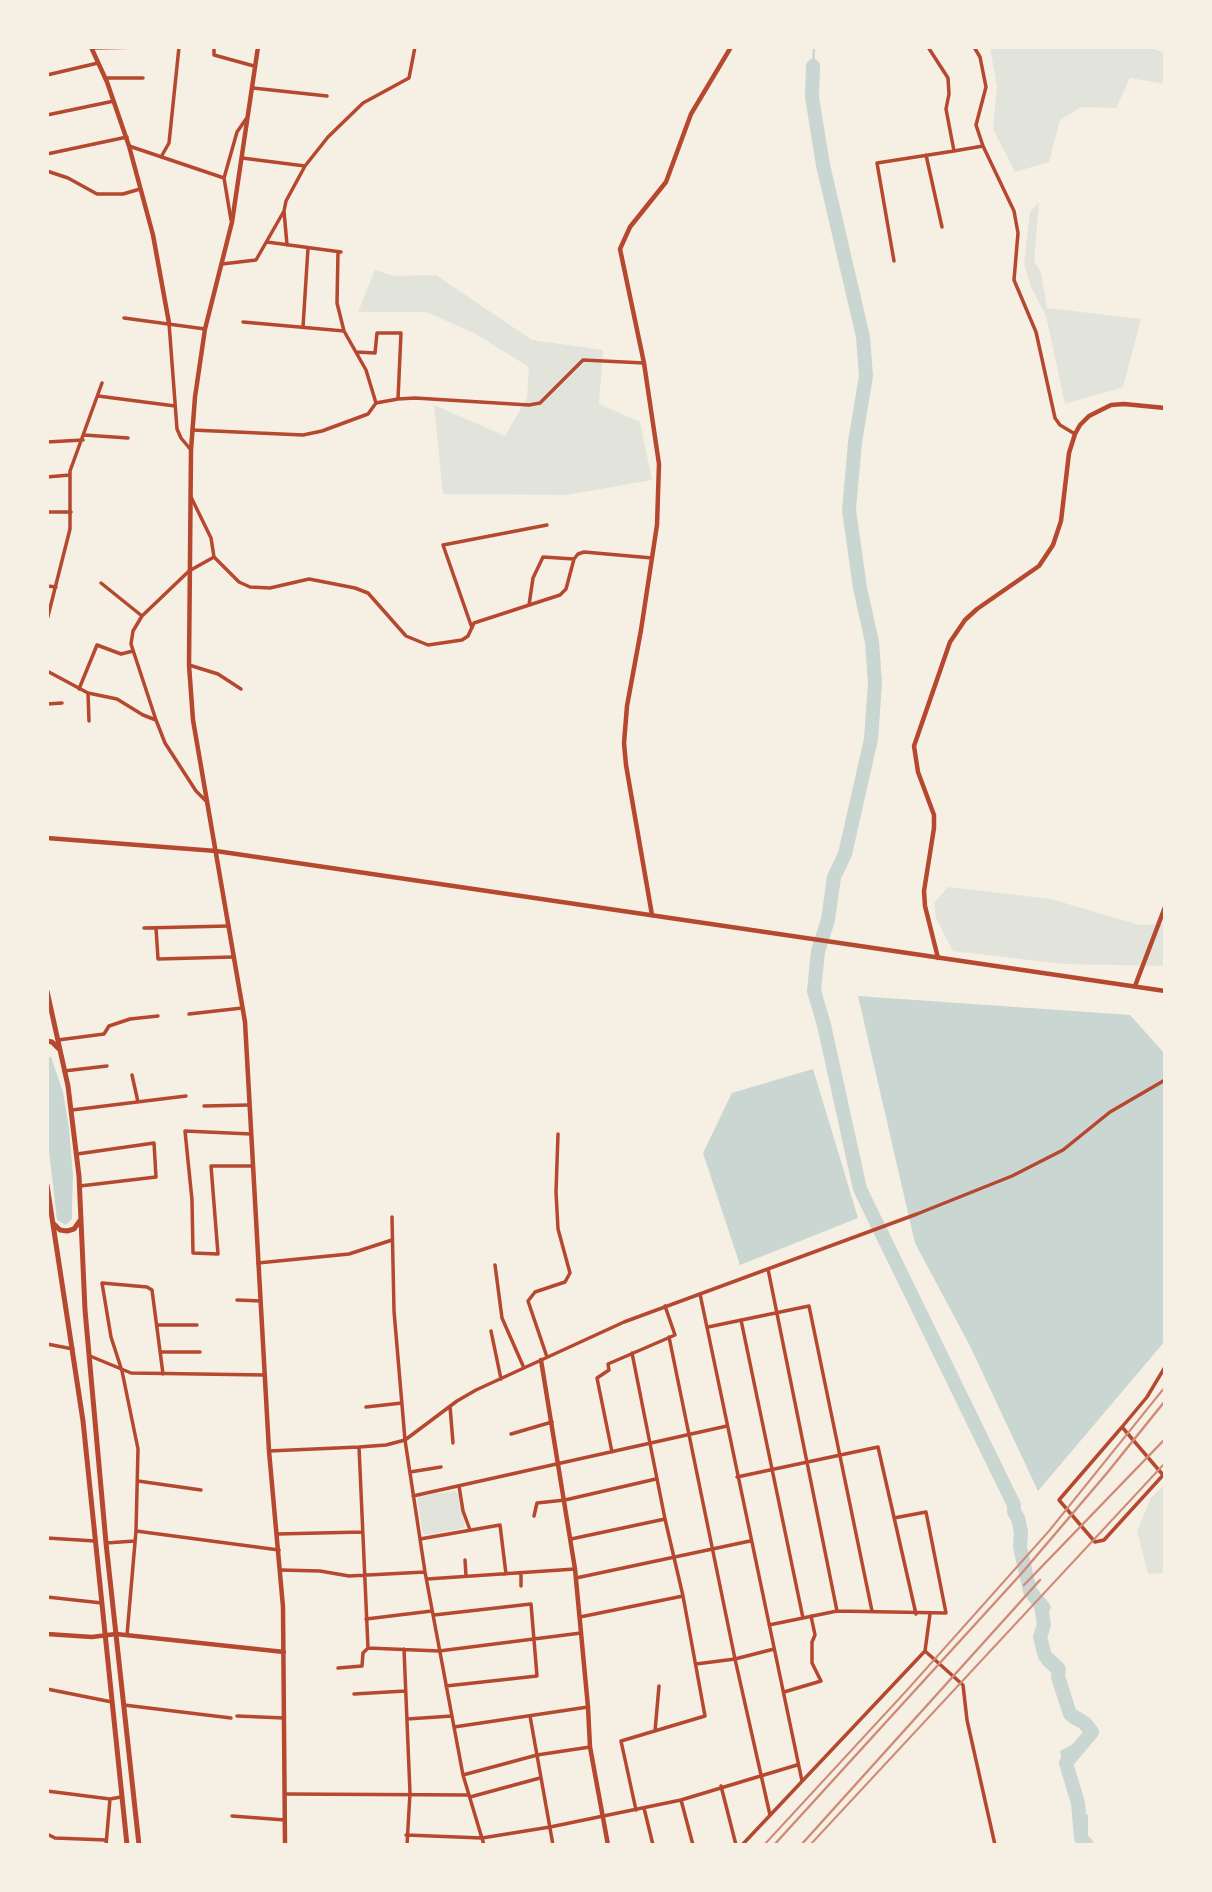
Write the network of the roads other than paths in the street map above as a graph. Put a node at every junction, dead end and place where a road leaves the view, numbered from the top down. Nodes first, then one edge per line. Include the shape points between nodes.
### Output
1 (143, 47) edge
2 (179, 47) edge
3 (214, 47) edge
4 (258, 47) edge
5 (415, 47) edge
6 (731, 47) edge
7 (928, 47) edge
8 (974, 47) edge
9 (91, 48) edge
10 (98, 63) junction
11 (254, 66) junction
12 (47, 75) edge
13 (105, 78) junction
14 (143, 78) dead end
15 (251, 88) junction
16 (327, 96) dead end
17 (114, 101) junction
18 (47, 115) edge
19 (246, 119) junction
20 (127, 137) junction
21 (129, 146) junction
22 (983, 146) junction
23 (954, 151) junction
24 (47, 154) edge
25 (926, 155) junction
26 (161, 157) junction
27 (242, 158) junction
28 (305, 166) junction
29 (47, 171) edge
30 (224, 178) junction
31 (141, 188) junction
32 (284, 211) junction
33 (232, 222) junction
34 (942, 228) dead end
35 (267, 242) junction
36 (288, 245) junction
37 (308, 248) junction
38 (894, 261) dead end
39 (222, 264) junction
40 (124, 318) dead end
41 (243, 322) dead end
42 (169, 323) junction
43 (303, 327) junction
44 (205, 329) junction
45 (344, 331) junction
46 (356, 352) junction
47 (644, 363) junction
48 (102, 383) dead end
49 (98, 396) junction
50 (398, 399) junction
51 (376, 403) junction
52 (176, 406) junction
53 (1165, 408) edge
54 (192, 430) junction
55 (1075, 434) junction
56 (83, 438) junction
57 (128, 439) dead end
58 (47, 443) edge
59 (191, 450) junction
60 (70, 474) junction
61 (47, 477) edge
62 (190, 495) junction
63 (47, 512) edge
64 (71, 512) junction
65 (547, 525) dead end
66 (214, 557) junction
67 (652, 558) junction
68 (574, 559) junction
69 (189, 571) junction
70 (101, 583) dead end
71 (47, 586) edge
72 (56, 586) junction
73 (528, 606) junction
74 (142, 616) junction
75 (47, 620) edge
76 (472, 628) junction
77 (47, 629) edge
78 (133, 651) junction
79 (47, 658) edge
80 (189, 666) junction
81 (47, 671) edge
82 (79, 689) junction
83 (241, 689) dead end
84 (88, 693) junction
85 (62, 703) dead end
86 (47, 704) edge
87 (156, 720) junction
88 (89, 721) dead end
89 (207, 802) junction
90 (47, 838) edge
91 (216, 850) junction
92 (1165, 907) edge
93 (652, 915) junction
94 (229, 926) junction
95 (144, 928) dead end
96 (156, 928) junction
97 (234, 957) junction
98 (938, 958) junction
99 (1135, 986) junction
100 (47, 991) edge
101 (1165, 991) edge
102 (242, 1008) junction
103 (189, 1014) dead end
104 (158, 1016) dead end
105 (57, 1040) junction
106 (47, 1041) edge
107 (60, 1050) junction
108 (107, 1066) dead end
109 (64, 1071) junction
110 (132, 1075) dead end
111 (1165, 1080) edge
112 (186, 1096) dead end
113 (138, 1101) junction
114 (249, 1105) junction
115 (204, 1106) dead end
116 (72, 1110) junction
117 (558, 1134) dead end
118 (251, 1135) junction
119 (77, 1154) junction
120 (252, 1166) junction
121 (47, 1185) edge
122 (80, 1186) junction
123 (392, 1217) dead end
124 (81, 1219) junction
125 (54, 1224) junction
126 (392, 1240) junction
127 (258, 1263) junction
128 (495, 1265) dead end
129 (768, 1269) junction
130 (700, 1293) junction
131 (237, 1300) dead end
132 (261, 1301) junction
133 (665, 1306) junction
134 (776, 1312) junction
135 (741, 1320) junction
136 (156, 1325) junction
137 (197, 1325) dead end
138 (708, 1327) junction
139 (491, 1331) dead end
140 (668, 1338) junction
141 (47, 1344) edge
142 (73, 1350) junction
143 (160, 1352) junction
144 (200, 1352) dead end
145 (632, 1353) junction
146 (90, 1356) junction
147 (544, 1358) junction
148 (1165, 1367) edge
149 (524, 1368) junction
150 (122, 1371) junction
151 (163, 1374) junction
152 (265, 1376) junction
153 (501, 1379) junction
154 (402, 1403) junction
155 (450, 1406) junction
156 (366, 1407) dead end
157 (552, 1422) junction
158 (727, 1426) junction
159 (1122, 1427) junction
160 (511, 1434) dead end
161 (689, 1435) junction
162 (405, 1440) junction
163 (453, 1443) dead end
164 (649, 1443) junction
165 (359, 1447) junction
166 (269, 1451) junction
167 (612, 1452) junction
168 (841, 1455) junction
169 (806, 1462) junction
170 (559, 1464) junction
171 (441, 1467) dead end
172 (772, 1469) junction
173 (410, 1472) junction
174 (1164, 1474) edge
175 (737, 1477) junction
176 (656, 1479) junction
177 (138, 1481) junction
178 (459, 1486) junction
179 (201, 1490) dead end
180 (414, 1496) junction
181 (565, 1500) junction
182 (534, 1516) dead end
183 (894, 1518) junction
184 (665, 1519) junction
185 (470, 1530) junction
186 (136, 1531) junction
187 (362, 1532) junction
188 (277, 1534) junction
189 (47, 1538) edge
190 (420, 1539) junction
191 (570, 1539) junction
192 (95, 1541) junction
193 (135, 1541) junction
194 (750, 1541) junction
195 (106, 1543) junction
196 (279, 1550) junction
197 (713, 1550) junction
198 (674, 1559) junction
199 (465, 1560) dead end
200 (575, 1569) junction
201 (280, 1570) junction
202 (425, 1572) junction
203 (522, 1573) junction
204 (506, 1574) junction
205 (363, 1575) junction
206 (466, 1576) junction
207 (576, 1578) junction
208 (427, 1579) junction
209 (521, 1586) dead end
210 (683, 1596) junction
211 (47, 1597) edge
212 (102, 1603) junction
213 (837, 1611) junction
214 (872, 1611) junction
215 (433, 1613) junction
216 (916, 1614) junction
217 (930, 1614) junction
218 (811, 1616) junction
219 (580, 1617) junction
220 (803, 1618) junction
221 (366, 1619) junction
222 (769, 1625) junction
223 (581, 1633) junction
224 (47, 1634) edge
225 (116, 1634) junction
226 (127, 1635) junction
227 (105, 1636) junction
228 (535, 1639) junction
229 (368, 1648) junction
230 (404, 1649) junction
231 (775, 1649) junction
232 (439, 1651) junction
233 (925, 1651) junction
234 (284, 1652) junction
235 (735, 1659) junction
236 (696, 1664) junction
237 (338, 1668) dead end
238 (446, 1686) junction
239 (659, 1686) dead end
240 (47, 1689) edge
241 (405, 1691) junction
242 (783, 1692) junction
243 (354, 1694) dead end
244 (112, 1702) junction
245 (124, 1705) junction
246 (588, 1707) junction
247 (237, 1716) dead end
248 (452, 1716) junction
249 (530, 1716) junction
250 (231, 1718) dead end
251 (284, 1718) junction
252 (407, 1719) junction
253 (454, 1727) junction
254 (655, 1731) junction
255 (590, 1747) junction
256 (537, 1755) junction
257 (797, 1765) junction
258 (463, 1775) junction
259 (762, 1777) junction
260 (540, 1778) junction
261 (802, 1781) junction
262 (721, 1786) junction
263 (47, 1791) edge
264 (410, 1793) junction
265 (285, 1794) junction
266 (469, 1796) junction
267 (121, 1797) junction
268 (110, 1799) junction
269 (681, 1800) junction
270 (644, 1808) junction
271 (636, 1810) junction
272 (771, 1815) junction
273 (232, 1816) dead end
274 (602, 1817) junction
275 (285, 1820) junction
276 (550, 1827) junction
277 (47, 1834) edge
278 (406, 1835) junction
279 (482, 1838) junction
280 (106, 1842) edge
281 (127, 1845) edge
282 (139, 1845) edge
283 (285, 1845) edge
284 (407, 1845) edge
285 (484, 1845) edge
286 (553, 1845) edge
287 (608, 1845) edge
288 (653, 1845) edge
289 (693, 1845) edge
290 (736, 1845) edge
291 (742, 1845) edge
292 (995, 1845) edge

1 - 9 street
2 - 26 street via 169,143
3 - 11 street via 214,55
4 - 11 street
5 - 28 street via 409,78 363,103
6 - 47 street via 691,114 666,182 622,242 620,256
7 - 23 street via 948,78 946,109
8 - 22 street via 986,87 976,125
9 - 10 street
10 - 12 street
10 - 13 street
11 - 15 street
13 - 14 street
13 - 17 street
15 - 16 street
15 - 19 street
17 - 18 street
17 - 20 street
19 - 27 street
19 - 30 street via 237,132
20 - 21 street
20 - 24 street
21 - 26 street
21 - 31 street
22 - 23 street
22 - 55 street via 1014,211 1018,233 1014,280 1036,332 1055,418
23 - 25 street
25 - 34 street
25 - 38 street via 877,163
26 - 30 street
27 - 28 street
27 - 33 street
28 - 32 street
29 - 31 street via 97,194 123,194
30 - 33 street
31 - 42 street
32 - 35 street
32 - 36 street
33 - 39 street
35 - 36 street
35 - 39 street via 256,260
36 - 37 street
37 - 43 street
37 - 45 street via 340,252 337,303
39 - 44 street
40 - 42 street
41 - 43 street
42 - 44 street
42 - 52 street
43 - 45 street
44 - 54 street
45 - 46 street
46 - 50 street via 376,353 377,334 401,333
46 - 51 street
47 - 50 street via 583,360 540,402 529,405
47 - 67 street via 659,464
48 - 49 street
49 - 52 street
49 - 56 street
50 - 51 street
51 - 54 street via 368,414 303,435
52 - 59 street via 177,429
53 - 55 street via 1111,405 1089,416
54 - 59 street
55 - 98 street via 1053,545 1039,566 977,609 956,631 917,732 915,758 934,815 925,906
56 - 57 street
56 - 58 street
56 - 60 street
59 - 62 street
60 - 61 street
60 - 64 street
62 - 66 street via 211,538
62 - 69 street
63 - 64 street
64 - 72 street
65 - 76 street via 443,545
66 - 69 street
66 - 76 street via 250,587 271,588 309,579 368,593 406,636 428,645 462,640
67 - 68 street via 584,552
67 - 93 street via 624,743
68 - 73 street via 566,589
68 - 73 street via 543,557
69 - 74 street
69 - 80 street
70 - 74 street
71 - 72 street
72 - 75 street
73 - 76 street via 474,623
74 - 78 street via 133,631
77 - 79 street
78 - 82 street via 121,654 97,645
78 - 87 street
80 - 83 street via 218,674
80 - 89 street
81 - 82 street
82 - 84 street
84 - 87 street via 117,699
84 - 88 street
85 - 86 street
87 - 89 street via 165,743
89 - 91 street
90 - 91 street
91 - 93 street
91 - 94 street
92 - 99 street
93 - 98 street
94 - 96 street
94 - 97 street
95 - 96 street
96 - 97 street via 158,959
97 - 102 street
98 - 99 street
99 - 101 street
100 - 105 main road
102 - 103 street
102 - 114 street
104 - 105 street via 130,1019 109,1026 104,1034
105 - 107 main road
106 - 107 main road
107 - 109 main road
108 - 109 street
109 - 116 main road
110 - 113 street
111 - 129 street via 1110,1112 1063,1150 1012,1176
112 - 113 street
113 - 116 street
114 - 115 street
114 - 118 street
116 - 119 main road
117 - 147 street via 558,1229 570,1273 565,1282 534,1292 528,1301
118 - 120 street
118 - 120 street via 184,1131 193,1253 218,1254 211,1166
119 - 122 main road
119 - 122 street via 154,1143 156,1177
120 - 127 street
121 - 125 main road
122 - 124 main road
123 - 126 street
124 - 125 main road via 66,1231
124 - 146 main road
125 - 142 main road
126 - 127 street via 349,1254
126 - 154 street
127 - 132 street
128 - 149 street via 502,1318
129 - 130 street
129 - 134 street
130 - 133 street
130 - 138 street
131 - 132 street
132 - 152 street
133 - 140 street via 674,1335
133 - 147 street
134 - 135 street
134 - 168 street via 809,1306
134 - 169 street
135 - 138 street
135 - 172 street
136 - 137 street
136 - 143 street
136 - 150 street via 152,1290 103,1283 111,1337
138 - 158 street
139 - 153 street
140 - 145 street
140 - 161 street
141 - 142 street
142 - 192 main road
143 - 144 street
143 - 151 street
145 - 164 street
145 - 167 street via 608,1364 609,1370 597,1378
146 - 150 street
146 - 195 main road
147 - 149 street
147 - 157 street
148 - 159 street
149 - 153 street
150 - 151 street
150 - 177 street via 138,1449
151 - 152 street
152 - 166 street
153 - 155 street
154 - 156 street
154 - 162 street
155 - 162 street
155 - 163 street
157 - 160 street
157 - 170 street
158 - 161 street
158 - 175 street
159 - 174 street
159 - 174 street via 1059,1500 1096,1542 1104,1540
161 - 164 street
161 - 197 street
162 - 165 street
162 - 173 street
164 - 167 street
164 - 176 street
165 - 166 street
165 - 187 street
166 - 188 street
167 - 170 street
168 - 169 street
168 - 183 street via 878,1447
168 - 214 street
169 - 172 street
169 - 213 street
170 - 178 street
170 - 181 street
171 - 173 street
172 - 175 street
172 - 220 street
173 - 180 street
175 - 194 street
176 - 181 street
176 - 184 street
177 - 179 street
177 - 186 street
178 - 180 street
178 - 185 street
180 - 190 street
181 - 182 street via 537,1503
181 - 191 street
183 - 216 street
183 - 217 street via 926,1512 946,1613
184 - 191 street
184 - 198 street
185 - 190 street
185 - 204 street via 500,1525
186 - 193 street
186 - 196 street
187 - 188 street
187 - 205 street
188 - 196 street
189 - 192 street
190 - 202 street
191 - 200 street
192 - 212 main road
193 - 195 street
193 - 226 street
194 - 197 street
194 - 222 street
195 - 225 main road
196 - 201 street
197 - 198 street
197 - 235 street
198 - 207 street
198 - 210 street
199 - 206 street
200 - 203 street
200 - 207 street
201 - 205 street
201 - 234 street
202 - 205 street
202 - 208 street
203 - 204 street
203 - 209 street
204 - 206 street
205 - 221 street
206 - 208 street
207 - 219 street
208 - 215 street
210 - 219 street
210 - 236 street
211 - 212 street
212 - 227 main road
213 - 214 street
213 - 218 street
214 - 216 street
215 - 221 street
215 - 228 street via 531,1604
215 - 232 street
216 - 217 street
217 - 233 street
218 - 220 street
218 - 242 street via 815,1635 812,1663 821,1681
219 - 223 street
220 - 222 street
221 - 229 street
222 - 231 street
223 - 228 street
223 - 246 street
224 - 227 street
225 - 226 street
225 - 227 street
225 - 245 main road
226 - 234 street
227 - 244 main road
228 - 232 street
228 - 238 street via 537,1676
229 - 230 street
229 - 237 street via 362,1666
230 - 232 street
230 - 241 street
231 - 235 street
231 - 242 street
232 - 238 street
233 - 261 street
233 - 292 street via 963,1685
234 - 251 street
235 - 236 street
235 - 259 street
236 - 254 street via 705,1716
238 - 248 street
239 - 254 street
240 - 244 street
241 - 243 street
241 - 252 street
242 - 257 street
244 - 267 main road
245 - 250 street
245 - 282 main road
246 - 249 street
246 - 255 street
247 - 251 street
248 - 252 street
248 - 253 street
249 - 253 street
249 - 256 street
251 - 265 street
252 - 264 street
253 - 258 street
254 - 271 street via 621,1741
255 - 256 street
255 - 274 street
256 - 258 street
256 - 260 street
257 - 259 street
257 - 261 street
258 - 266 street
259 - 262 street
259 - 272 street
260 - 266 street
260 - 276 street
261 - 272 street
262 - 269 street
262 - 290 street
263 - 268 street
264 - 265 street
264 - 266 street
264 - 278 street
265 - 275 street
266 - 279 street
267 - 268 street
267 - 281 main road
268 - 280 street
269 - 270 street
269 - 289 street
270 - 271 street
270 - 288 street
271 - 274 street
272 - 291 street
273 - 275 street
274 - 276 street
274 - 287 street
275 - 283 street
276 - 279 street
276 - 286 street
277 - 280 street
278 - 279 street
278 - 284 street
279 - 285 street

